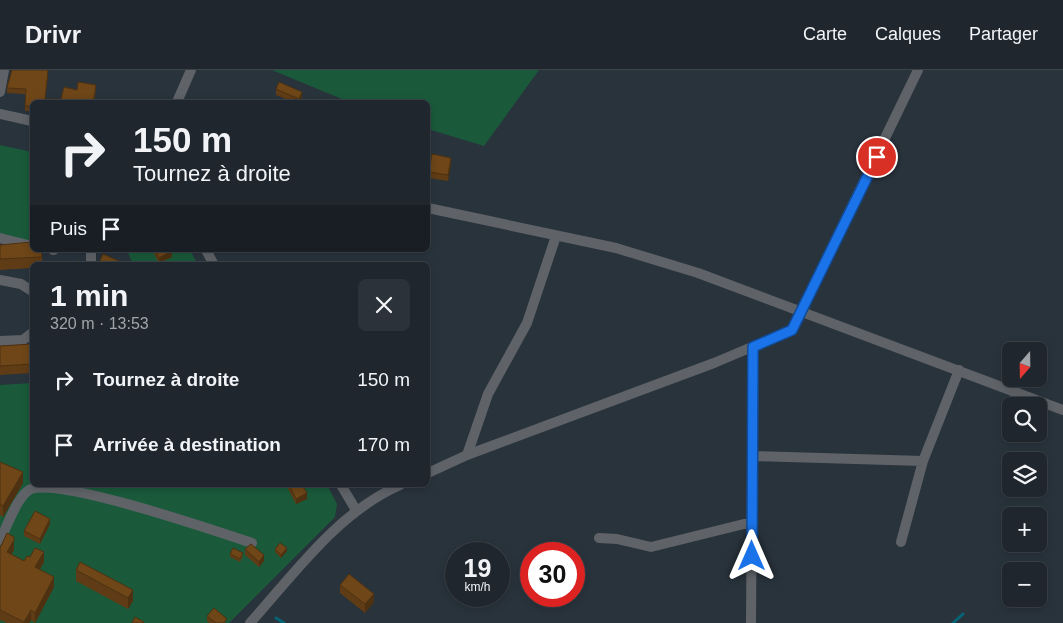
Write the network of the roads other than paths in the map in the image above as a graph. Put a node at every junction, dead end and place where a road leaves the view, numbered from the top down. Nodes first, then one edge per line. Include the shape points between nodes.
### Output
1 (4, 70) edge
2 (191, 70) edge
3 (918, 70) edge
4 (0, 92) edge
5 (178, 100) edge
6 (0, 114) edge
7 (30, 121) edge
8 (430, 208) edge
9 (556, 236) junction
10 (0, 238) edge
11 (30, 246) edge
12 (0, 280) edge
13 (30, 290) edge
14 (802, 313) junction
15 (30, 335) edge
16 (0, 341) edge
17 (753, 347) junction
18 (960, 370) junction
19 (1063, 410) edge
20 (467, 455) junction
21 (752, 456) junction
22 (923, 461) junction
23 (430, 472) edge
24 (342, 487) edge
25 (396, 487) edge
26 (356, 510) junction
27 (752, 522) junction
28 (598, 538) dead end
29 (0, 540) edge
30 (901, 542) dead end
31 (252, 543) edge
32 (250, 623) edge
33 (751, 623) edge

1 - 4 street
2 - 5 street
3 - 14 street
6 - 7 street
8 - 9 street
9 - 14 street via 616,248 698,273
9 - 20 street via 527,323 488,394
10 - 11 street
12 - 13 street via 21,284
14 - 17 street via 792,330
14 - 18 street
15 - 16 street via 23,340
17 - 20 street
17 - 21 street
18 - 19 street
18 - 22 street
20 - 23 street
21 - 22 street
21 - 27 street
22 - 30 street
24 - 26 street
25 - 26 street
26 - 32 street via 320,544
27 - 28 street via 651,548 617,539
27 - 33 street
29 - 31 street via 22,495 31,489 47,489 109,500

